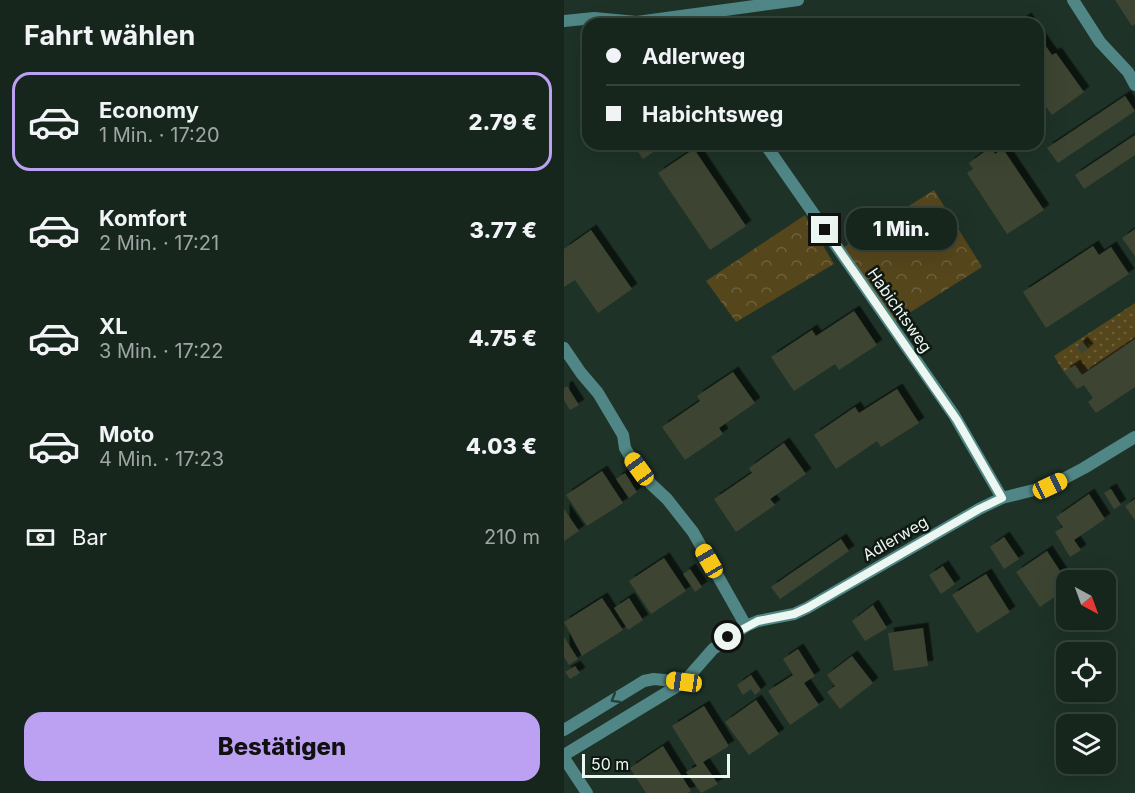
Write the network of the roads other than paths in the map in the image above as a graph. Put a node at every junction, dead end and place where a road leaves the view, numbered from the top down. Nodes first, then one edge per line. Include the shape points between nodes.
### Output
1 (798, 0) edge
2 (1073, 0) edge
3 (700, 18) edge
4 (582, 19) edge
5 (564, 21) edge
6 (1135, 84) edge
7 (769, 150) edge
8 (564, 348) edge
9 (1135, 437) edge
10 (1002, 498) junction
11 (746, 626) junction
12 (684, 682) junction
13 (564, 730) edge
14 (564, 757) edge
15 (587, 793) edge

1 - 3 street
2 - 6 street via 1100,42
4 - 5 street
7 - 10 street, Habichtsweg via 954,415
8 - 11 street via 598,393 623,435 631,458 693,532
9 - 10 street, Adlerweg via 1050,486
10 - 11 street, Adlerweg via 807,608
11 - 12 street, Adlerweg via 713,649
12 -> 13 street via 645,681
12 - 14 street, Adlerweg
14 - 15 street

